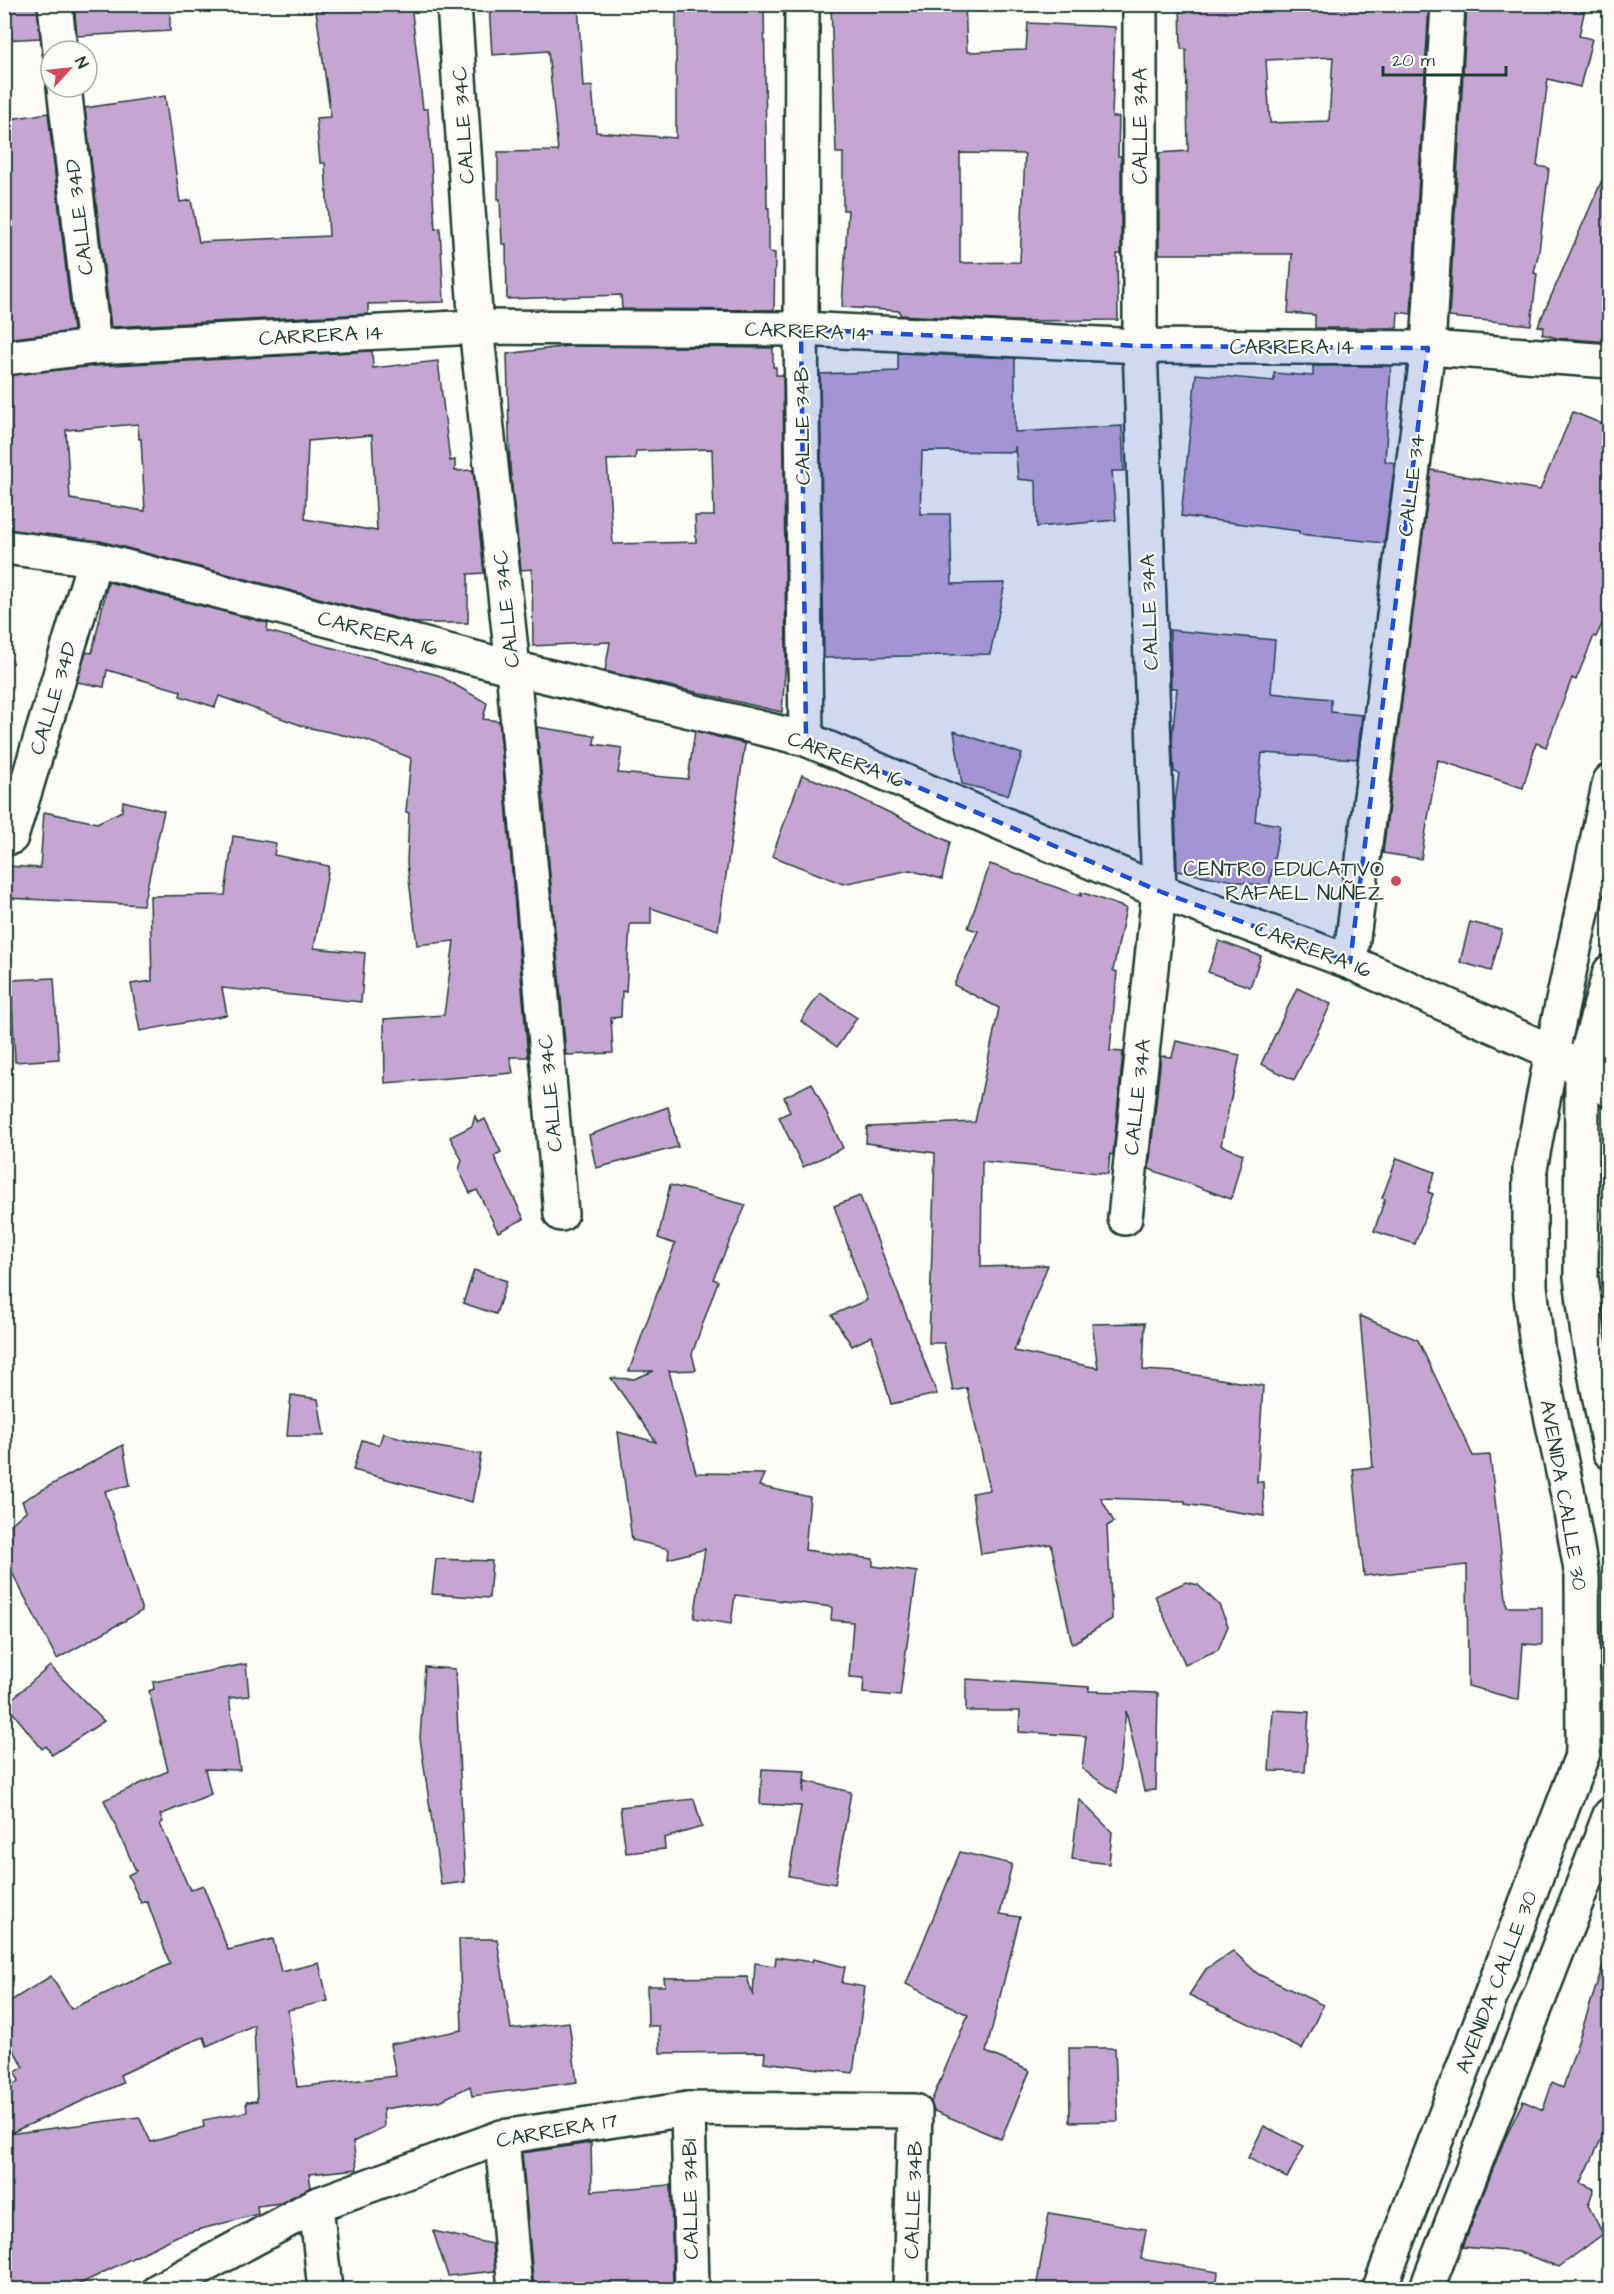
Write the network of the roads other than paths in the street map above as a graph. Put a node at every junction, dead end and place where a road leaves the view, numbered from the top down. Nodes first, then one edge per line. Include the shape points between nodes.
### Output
1 (55, 4) edge
2 (454, 4) edge
3 (802, 4) edge
4 (1140, 4) edge
5 (1448, 4) edge
6 (59, 39) edge
7 (65, 99) edge
8 (476, 327) junction
9 (801, 329) junction
10 (1140, 346) junction
11 (94, 347) junction
12 (1428, 348) junction
13 (4, 358) edge
14 (1610, 361) edge
15 (4, 547) edge
16 (95, 559) junction
17 (513, 668) junction
18 (806, 739) junction
19 (1610, 781) edge
20 (11, 837) dead end
21 (1159, 891) junction
22 (1350, 962) junction
23 (1610, 972) edge
24 (1552, 1052) junction
25 (1582, 1072) junction
26 (1610, 1090) edge
27 (561, 1214) dead end
28 (1125, 1218) dead end
29 (1610, 1452) edge
30 (1610, 1815) edge
31 (688, 2109) junction
32 (915, 2111) joint
33 (502, 2137) junction
34 (316, 2205) junction
35 (159, 2289) edge
36 (325, 2289) edge
37 (516, 2289) edge
38 (692, 2289) edge
39 (910, 2289) edge
40 (1379, 2289) edge
41 (1426, 2289) edge

1 - 6 street
2 - 8 street, CALLE 34C
3 - 9 street, CALLE 34B
4 - 10 street, CALLE 34A
5 - 12 street, CALLE 34
7 - 11 street, CALLE 34D
8 - 9 street, CARRERA 14
8 - 11 street, CARRERA 14
8 - 17 street, CALLE 34C
9 - 10 street, CARRERA 14
9 - 18 street, CALLE 34B
10 - 12 street, CARRERA 14
10 - 21 street, CALLE 34A
11 - 13 street, CARRERA 14
12 - 14 street, CARRERA 14
12 - 22 street, CALLE 34
15 - 16 street, CARRERA 16
16 - 17 street, CARRERA 16
16 - 20 street, CALLE 34D
17 - 18 street, CARRERA 16
17 - 27 street, CALLE 34C
18 - 21 street, CARRERA 16
19 - 24 street, AVENIDA CALLE 30
21 - 22 street, CARRERA 16
21 - 28 street, CALLE 34A
22 - 24 street, CARRERA 16
23 - 25 street
24 - 25 street, CARRERA 16
24 - 40 street, AVENIDA CALLE 30 via 1530,1169 1530,1286 1538,1354 1582,1576 1583,1753
25 - 26 street, CARRERA 16
25 - 29 street via 1581,1277
30 - 41 street
31 - 32 street, CARRERA 17
31 - 33 street, CARRERA 17
31 - 38 street, CALLE 34B1
32 - 39 street, CALLE 34B
33 - 34 street, CARRERA 17
33 - 37 street
34 - 35 street, CARRERA 17
34 - 36 street

